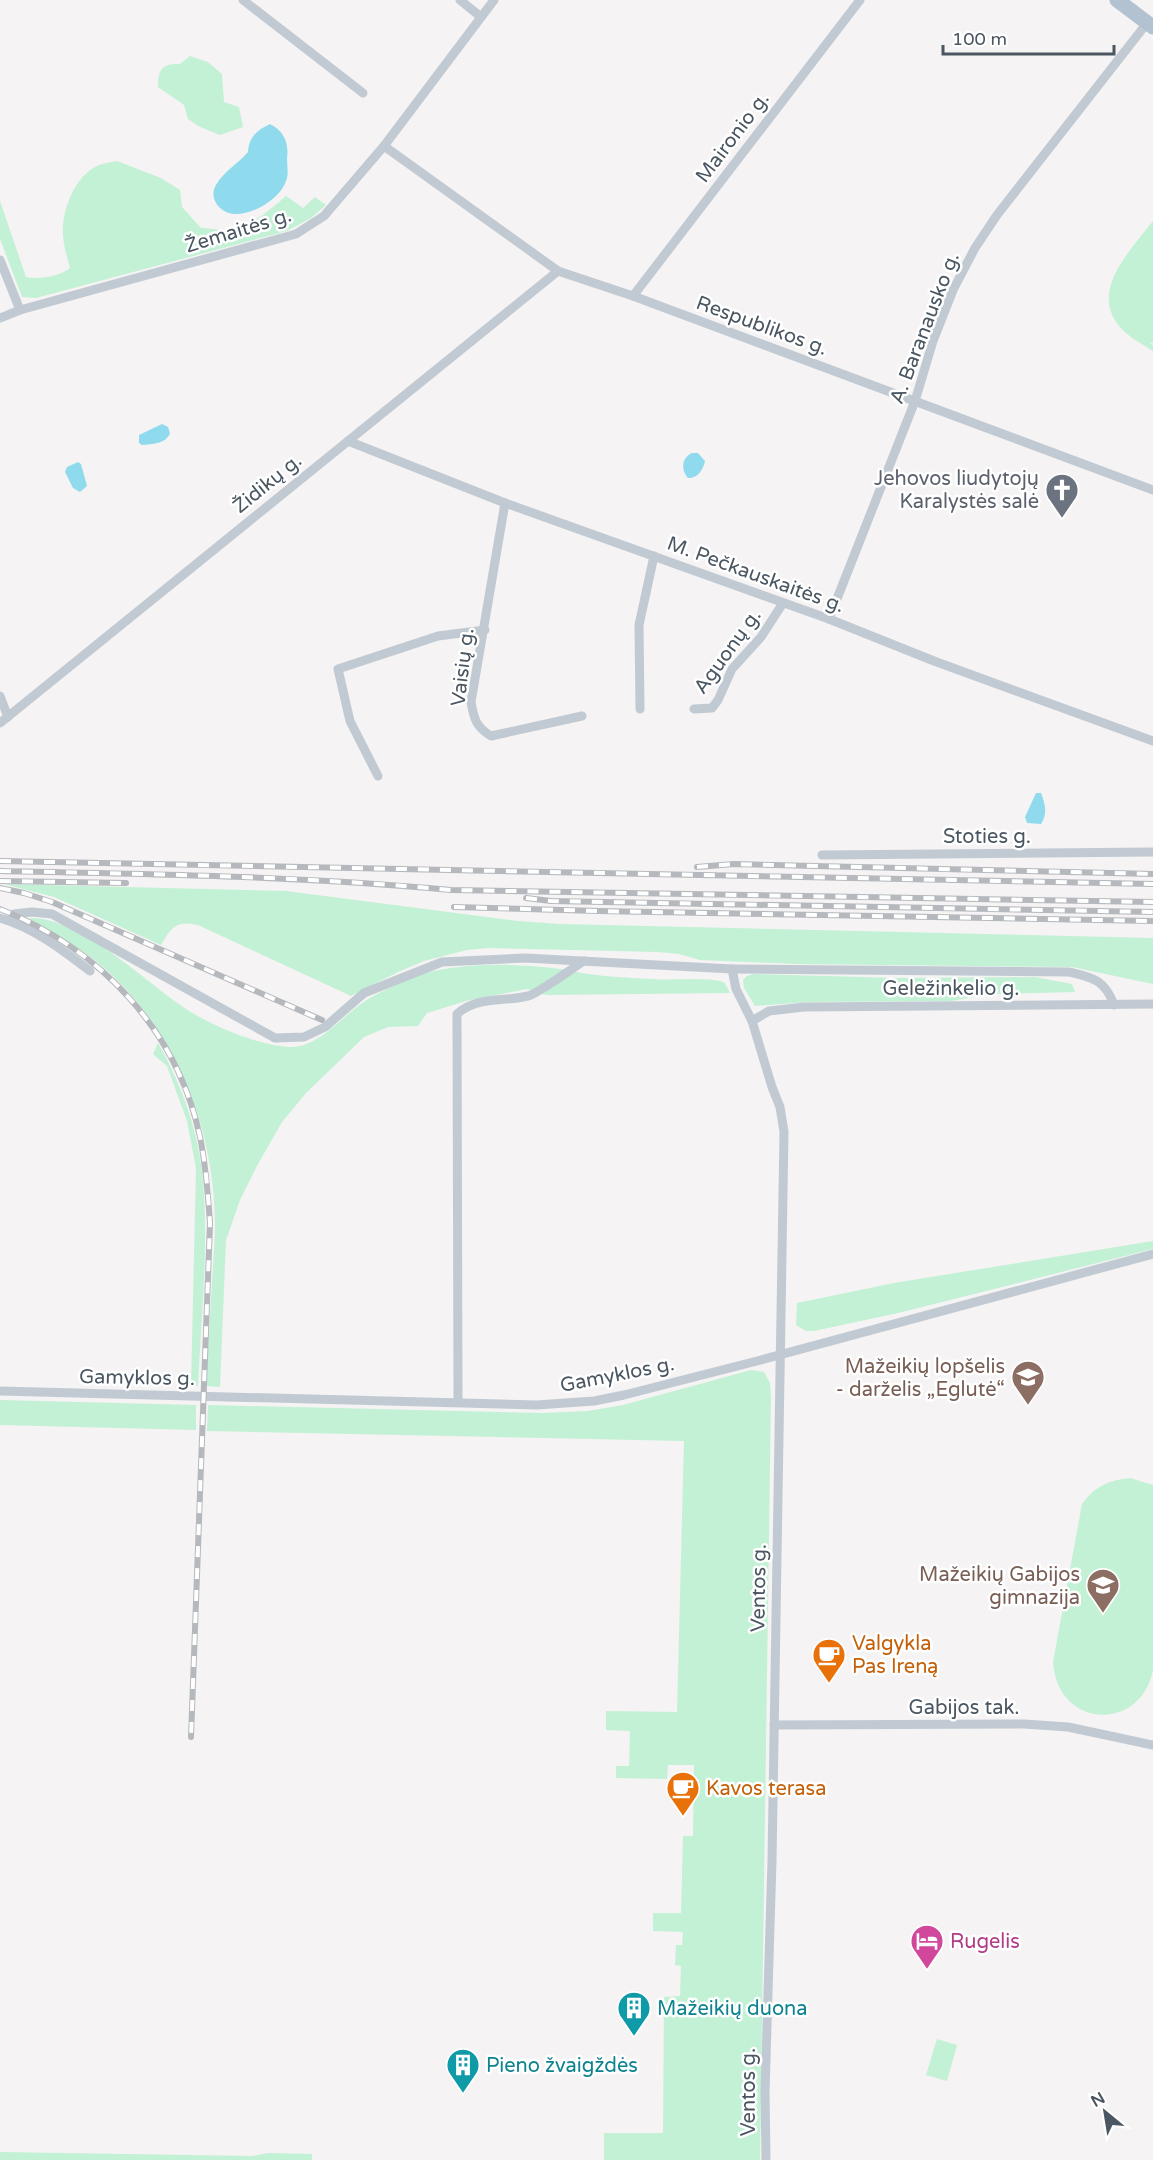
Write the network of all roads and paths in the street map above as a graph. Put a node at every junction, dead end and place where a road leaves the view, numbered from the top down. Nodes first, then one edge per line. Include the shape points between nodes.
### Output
1 (243, 0) edge
2 (460, 0) edge
3 (494, 0) edge
4 (860, 0) edge
5 (1117, 0) edge
6 (481, 17) junction
7 (1150, 25) edge
8 (363, 93) dead end
9 (384, 146) junction
10 (0, 260) edge
11 (558, 271) junction
12 (633, 296) junction
13 (20, 310) junction
14 (0, 318) edge
15 (915, 400) junction
16 (348, 441) junction
17 (1153, 490) edge
18 (505, 503) junction
19 (654, 556) junction
20 (783, 603) junction
21 (829, 619) junction
22 (485, 630) junction
23 (0, 696) edge
24 (640, 709) dead end
25 (694, 709) dead end
26 (582, 716) dead end
27 (8, 717) junction
28 (0, 723) edge
29 (1153, 741) edge
30 (378, 776) dead end
31 (1153, 852) edge
32 (822, 855) dead end
33 (0, 918) edge
34 (11, 921) junction
35 (584, 962) junction
36 (732, 969) junction
37 (90, 971) dead end
38 (1153, 1004) edge
39 (1114, 1005) junction
40 (752, 1021) junction
41 (1153, 1254) edge
42 (779, 1355) junction
43 (0, 1391) edge
44 (458, 1402) junction
45 (774, 1725) junction
46 (1153, 1745) edge
47 (766, 2160) edge

1 - 8 street
2 - 6 street
3 - 6 street, Žemaitės g.
4 - 12 street, Maironio g.
5 - 7 main road
6 - 9 street, Žemaitės g.
7 - 15 street, A. Baranausko g. via 997,215 975,248 953,290
9 - 11 street, Respublikos g.
9 - 13 street, Žemaitės g. via 324,216 296,234
10 - 13 street
11 - 12 street, Respublikos g.
11 - 16 street, Židikų g.
12 - 15 street, Respublikos g.
13 - 14 street, Žemaitės g.
15 - 17 street, Respublikos g.
15 - 21 street, A. Baranausko g.
16 - 18 street, M. Pečkauskaitės g.
16 - 27 street, Židikų g.
18 - 19 street, M. Pečkauskaitės g.
18 - 22 street, Vaisių g.
19 - 20 street, M. Pečkauskaitės g.
19 - 24 street via 639,625
20 - 21 street, M. Pečkauskaitės g.
20 - 25 street, Aguonų g. via 761,637 732,669 712,708
21 - 29 street, M. Pečkauskaitės g.
22 - 26 street, Vaisių g. via 471,702 479,729 491,736
22 - 30 street via 438,636 338,669 350,721
23 - 27 street
27 - 28 street, Židikų g.
31 - 32 street, Stoties g.
33 - 34 street
34 - 35 street via 14,915 52,914 275,1038 304,1037 325,1027 364,993 442,962 525,958
34 - 37 street
35 - 36 street
35 - 44 street via 530,995 478,1002 456,1014
36 - 39 street via 1070,972 1090,977 1108,988
36 - 40 street, Ventos g. via 736,989
38 - 39 street, Geležinkelio g.
39 - 40 street, Geležinkelio g. via 804,1007 769,1011
40 - 42 street, Ventos g. via 780,1107 784,1132
41 - 42 street, Gamyklos g.
42 - 44 street, Gamyklos g. via 594,1401 537,1405
42 - 45 street, Ventos g.
43 - 44 street, Gamyklos g.
45 - 46 street, Gabijos tak. via 1024,1724 1068,1727
45 - 47 street, Ventos g.

